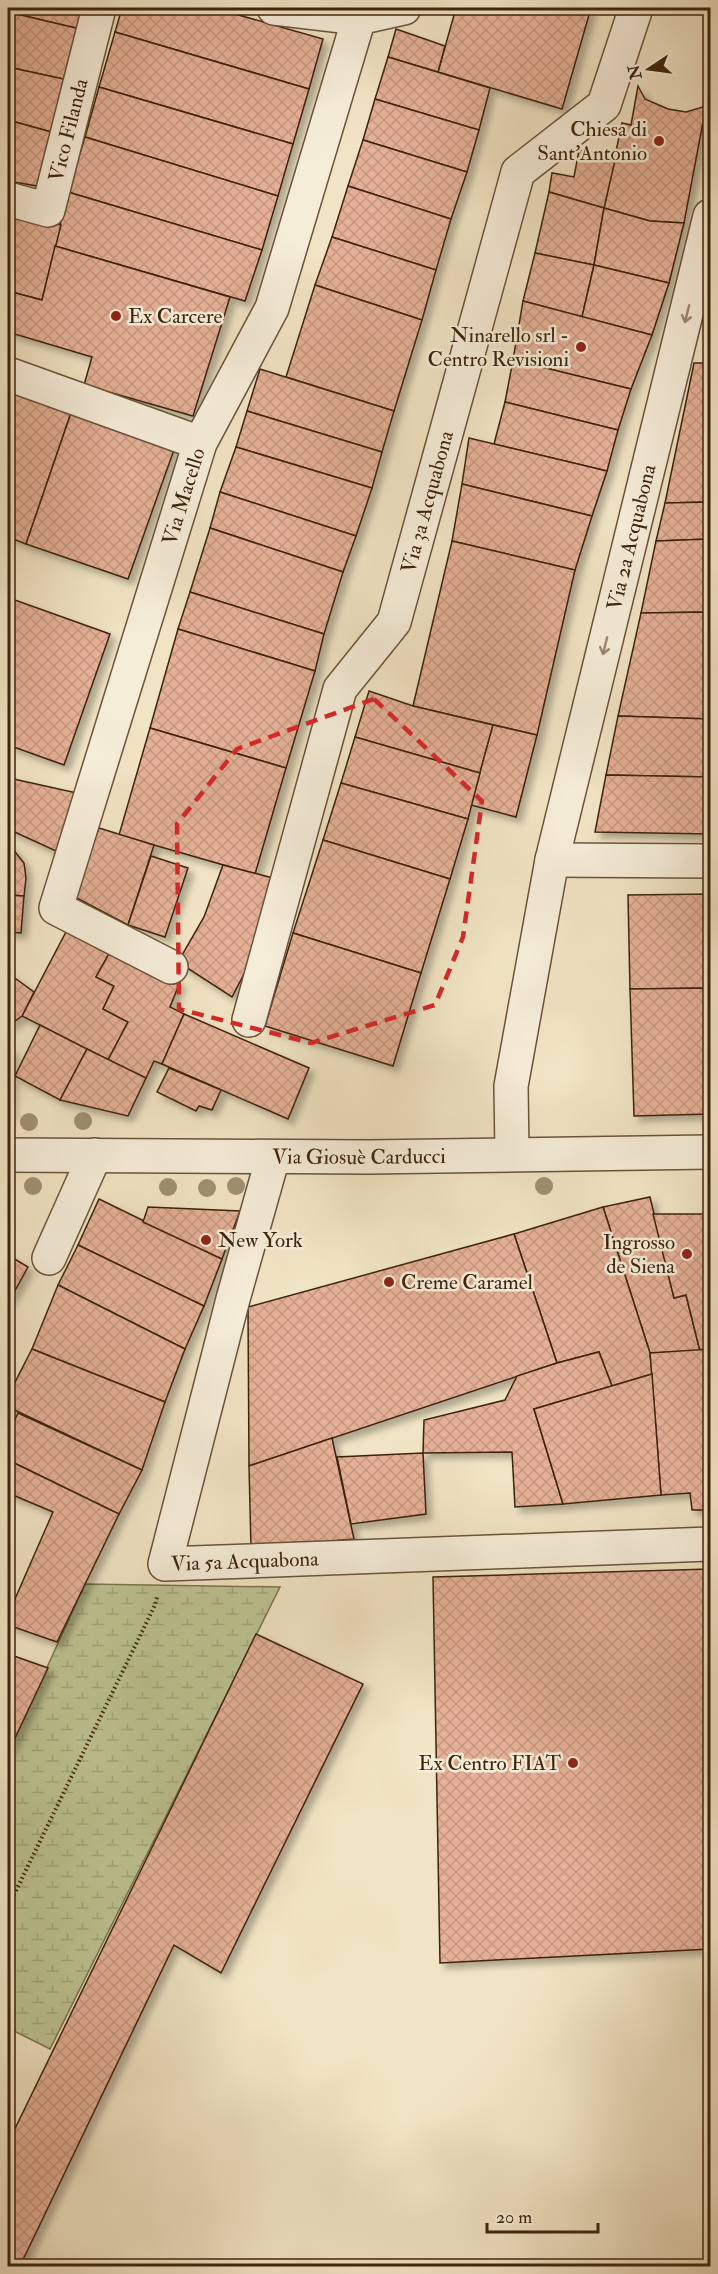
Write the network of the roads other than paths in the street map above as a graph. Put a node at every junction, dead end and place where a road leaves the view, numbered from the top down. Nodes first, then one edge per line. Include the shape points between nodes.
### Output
1 (99, 8) edge
2 (274, 8) edge
3 (404, 8) edge
4 (636, 8) edge
5 (359, 18) junction
6 (8, 199) edge
7 (711, 216) edge
8 (8, 374) edge
9 (200, 443) junction
10 (552, 860) junction
11 (711, 861) edge
12 (171, 967) dead end
13 (249, 1020) dead end
14 (711, 1152) edge
15 (512, 1154) junction
16 (8, 1155) edge
17 (94, 1155) junction
18 (273, 1157) junction
19 (49, 1258) dead end
20 (711, 1544) edge

1 - 6 street, Vico Filanda via 48,210
2 - 5 street
3 - 5 street
4 - 13 street, Via 3a Acquabona via 604,105 518,172 394,622 340,689
5 - 9 street, Via Macello via 272,308
7 -> 10 street, Via 2a Acquabona
8 - 9 street
9 - 12 street, Via Macello via 56,908
10 - 11 street
10 - 15 street, Via 2a Acquabona via 511,1086
14 - 15 street, Via Giosuè Carducci
15 - 18 street, Via Giosuè Carducci
16 - 17 street, Via Giosuè Carducci
17 - 18 street, Via Giosuè Carducci
17 - 19 street
18 - 20 street, Via 5a Acquabona via 165,1564

